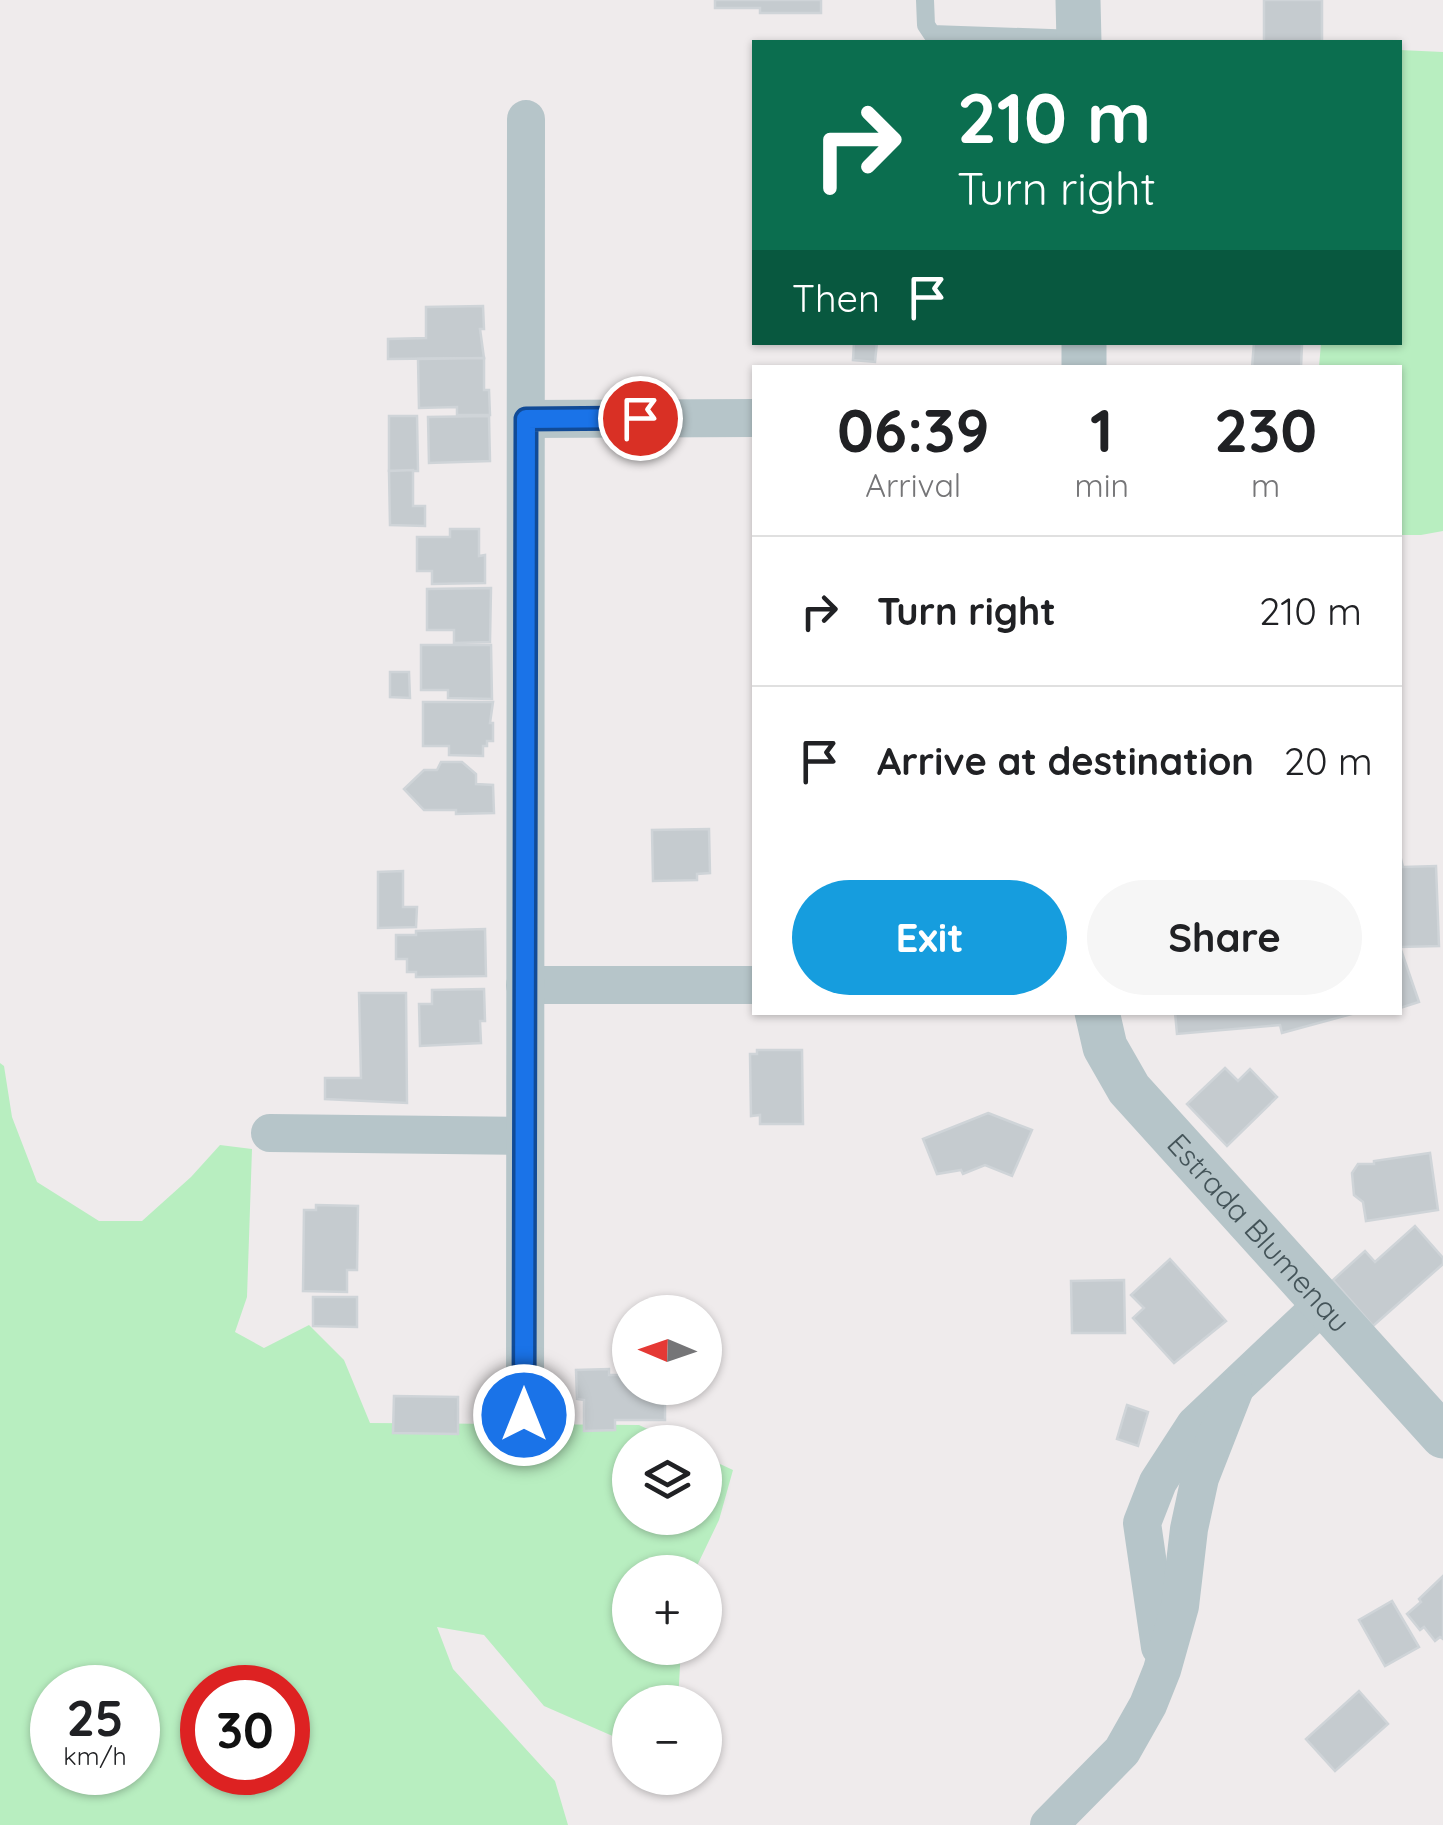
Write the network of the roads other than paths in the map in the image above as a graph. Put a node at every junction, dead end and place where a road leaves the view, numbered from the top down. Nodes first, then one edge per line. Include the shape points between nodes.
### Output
1 (925, 0) edge
2 (1078, 27) edge
3 (526, 119) dead end
4 (752, 418) edge
5 (526, 419) junction
6 (526, 985) junction
7 (752, 986) edge
8 (1099, 1015) edge
9 (270, 1134) dead end
10 (525, 1136) junction
11 (1322, 1304) junction
12 (524, 1415) dead end
13 (1443, 1436) edge
14 (1049, 1825) edge

1 - 2 lane via 932,34
3 - 5 street
4 - 5 street
5 - 6 street
6 - 7 street
6 - 10 street
8 - 11 street, Estrada Blumenau via 1105,1047 1129,1088
9 - 10 street
10 - 12 street
11 - 13 street, Estrada Blumenau
11 - 14 street via 1234,1391 1200,1478 1180,1606 1148,1704 1122,1751

